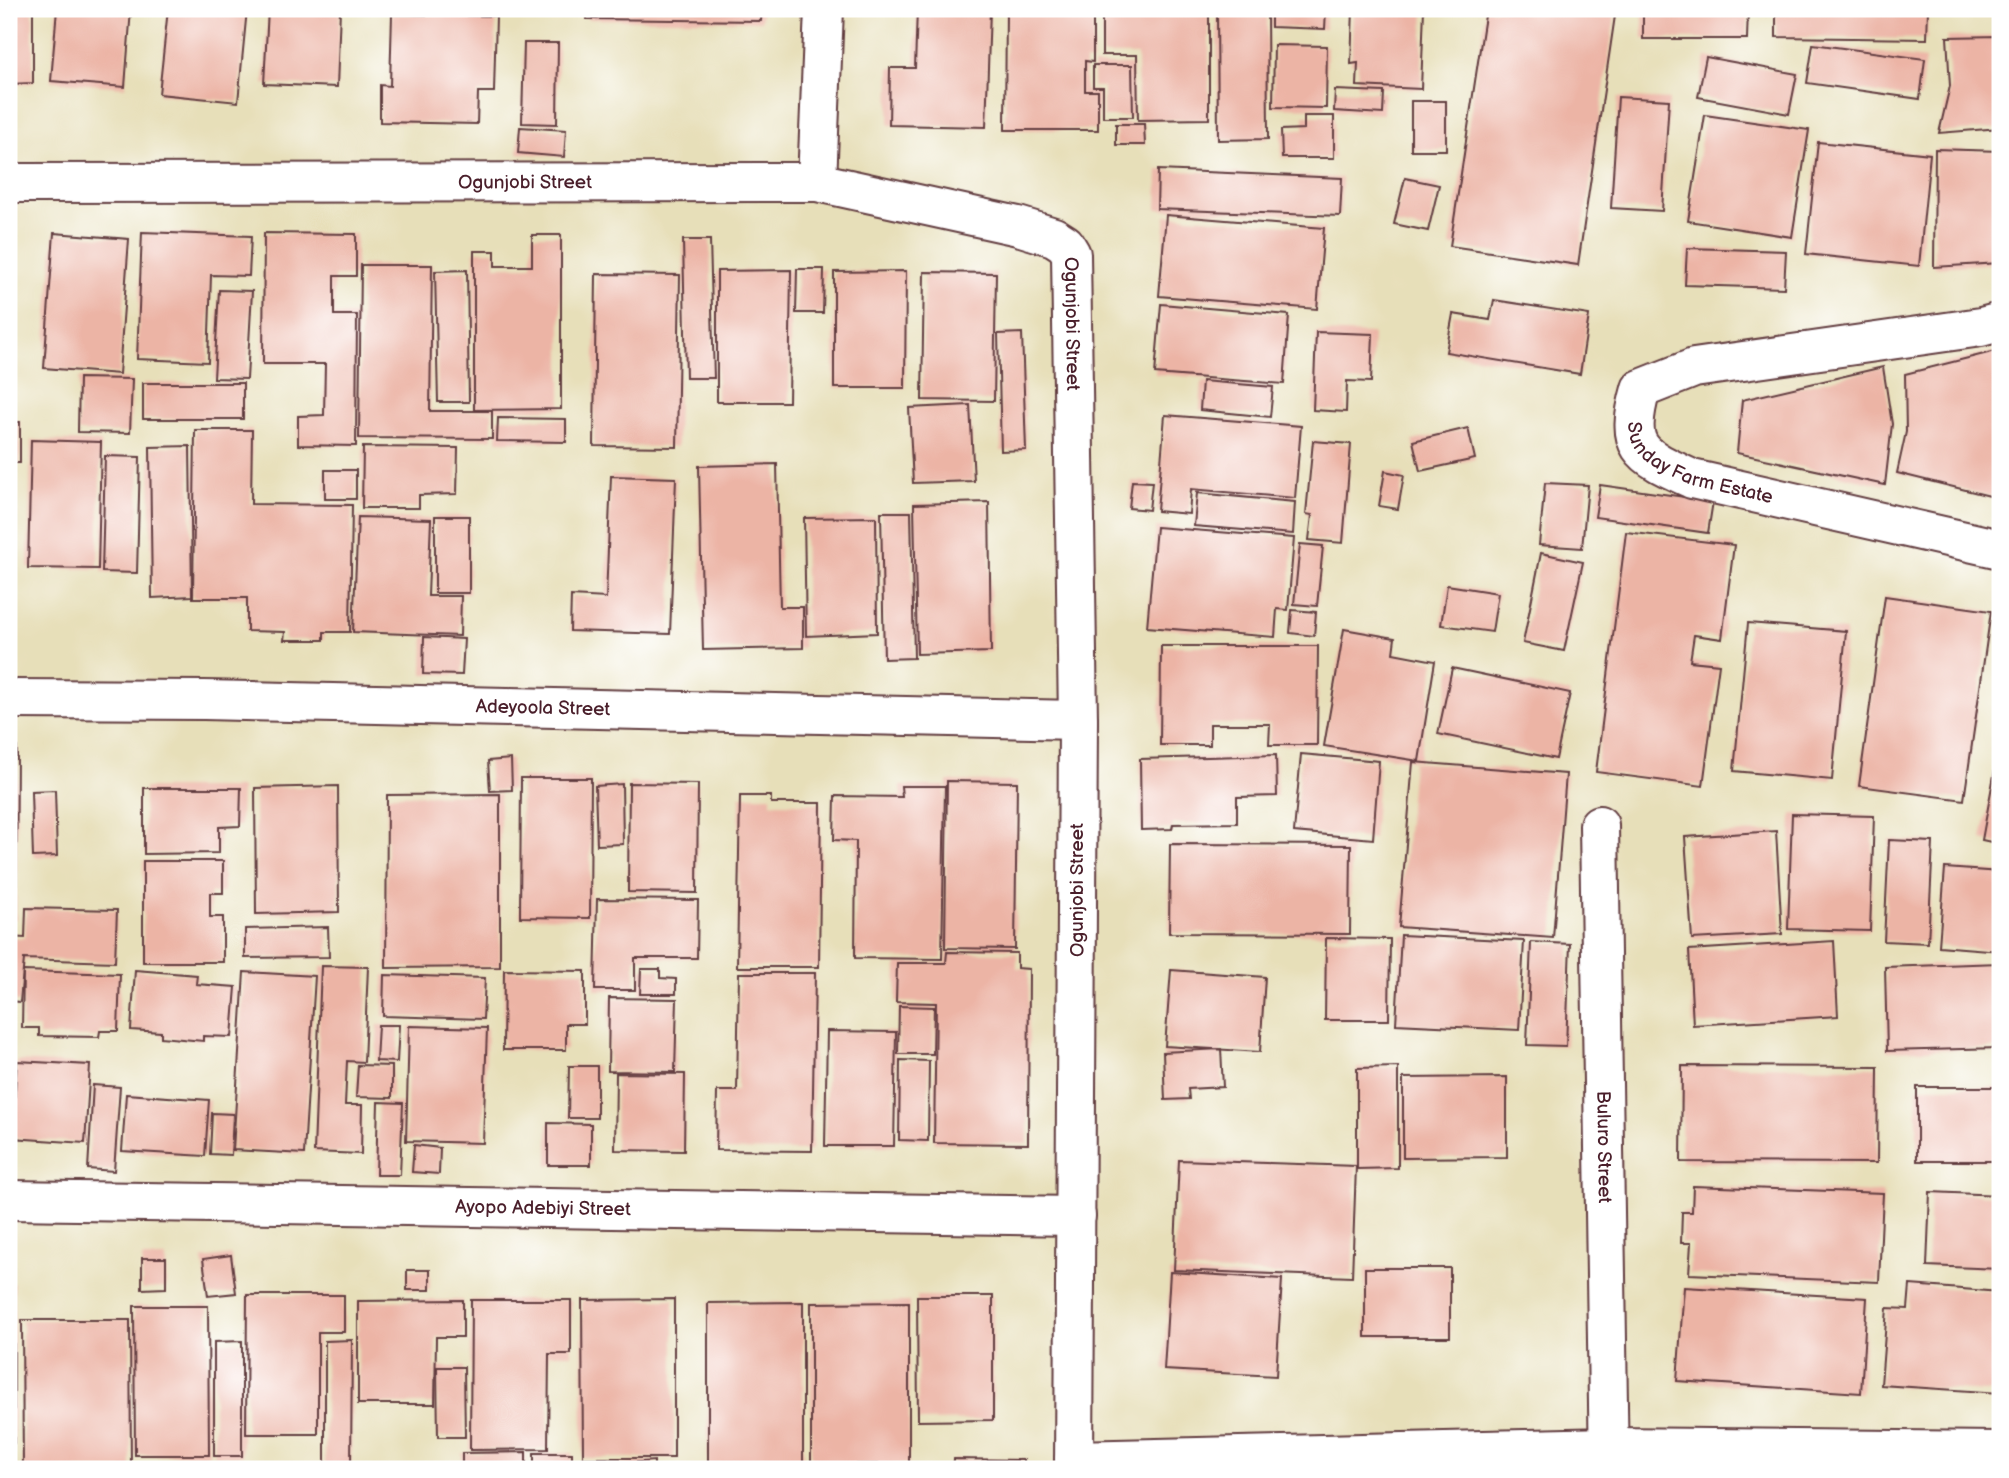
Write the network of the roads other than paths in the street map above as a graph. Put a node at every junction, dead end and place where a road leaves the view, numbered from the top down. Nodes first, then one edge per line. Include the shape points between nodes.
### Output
1 (824, 9) edge
2 (817, 182) junction
3 (9, 183) edge
4 (2000, 322) edge
5 (2000, 548) edge
6 (9, 699) edge
7 (1078, 720) junction
8 (1599, 825) dead end
9 (9, 1200) edge
10 (1076, 1216) junction
11 (2000, 1451) edge
12 (1609, 1458) edge
13 (1074, 1464) edge

1 - 2 street
2 - 3 street, Ogunjobi Street
2 - 7 street, Ogunjobi Street via 1018,226 1054,237 1071,254
4 - 5 street, Sunday Farm Estate via 1693,368 1641,389 1633,418 1639,448 1656,463 1692,479
6 - 7 street, Adeyoola Street via 204,699
7 - 10 street, Ogunjobi Street
8 - 12 street, Buluro Street
9 - 10 street, Ayopo Adebiyi Street
10 - 13 street, Ogunjobi Street
11 - 12 street
12 - 13 street

